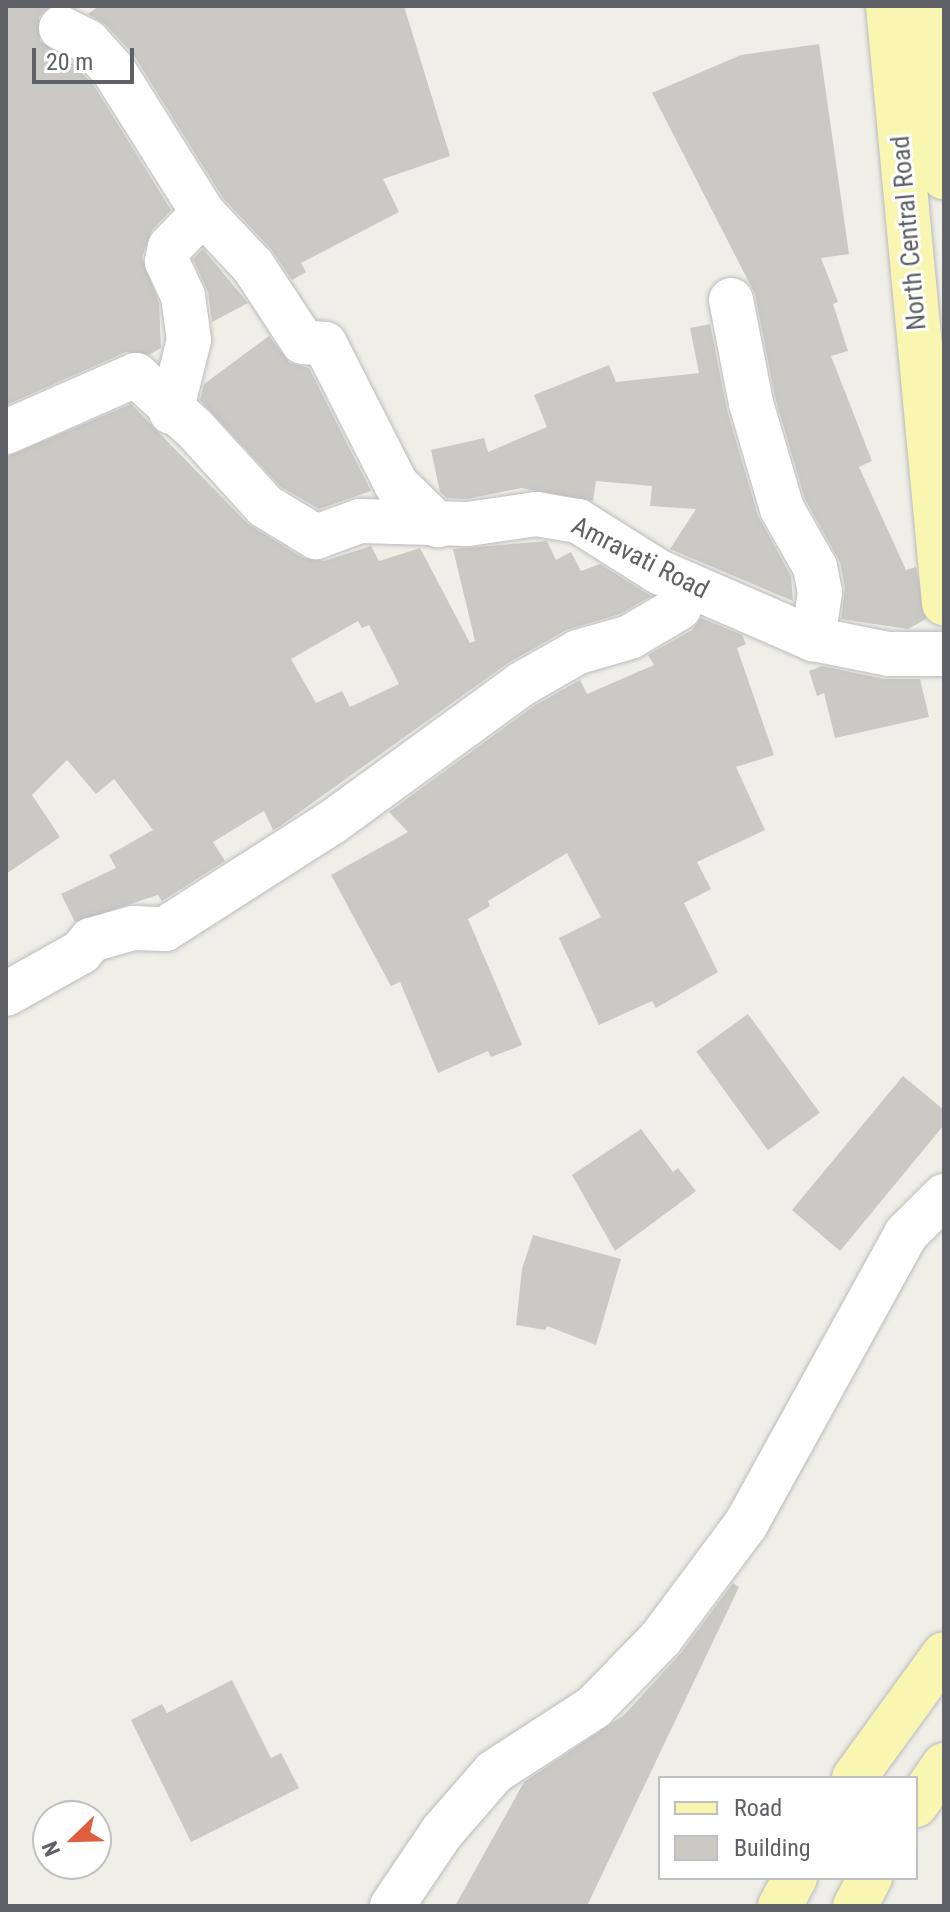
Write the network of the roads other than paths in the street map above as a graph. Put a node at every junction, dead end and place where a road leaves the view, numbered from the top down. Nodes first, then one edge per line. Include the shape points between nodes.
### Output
1 (888, 6) edge
2 (928, 6) edge
3 (61, 28) dead end
4 (944, 177) edge
5 (203, 213) junction
6 (731, 300) dead end
7 (171, 412) junction
8 (6, 432) edge
9 (438, 525) junction
10 (680, 582) junction
11 (944, 603) edge
12 (813, 639) junction
13 (944, 654) edge
14 (6, 994) edge
15 (944, 1196) edge
16 (944, 1654) edge
17 (944, 1765) edge
18 (855, 1776) edge
19 (918, 1802) edge
20 (794, 1880) edge
21 (869, 1880) edge
22 (392, 1906) edge
23 (780, 1906) edge
24 (855, 1906) edge

1 - 11 main road, North Central Road
2 - 4 main road, North Central Road
3 - 5 street via 88,42 114,71
5 - 7 street via 170,247 167,262 183,296 189,340
5 - 9 street via 253,266 303,342 325,344 396,484
6 - 12 street via 751,403 782,509 815,567 820,592
7 - 8 street via 136,375
7 - 9 street, Amravati Road via 195,429 265,506 316,537 360,521 408,519
9 - 10 street, Amravati Road via 536,514 578,521
10 - 12 street, Amravati Road
10 - 14 street via 679,608 630,637 578,652 520,685 331,823 165,929 133,928 91,940 81,952
12 - 13 street, Amravati Road via 889,654
15 - 22 street via 906,1234 746,1524 661,1638 594,1707 494,1772 442,1832
16 - 18 main road
17 - 19 main road
20 - 23 main road
21 - 24 main road

